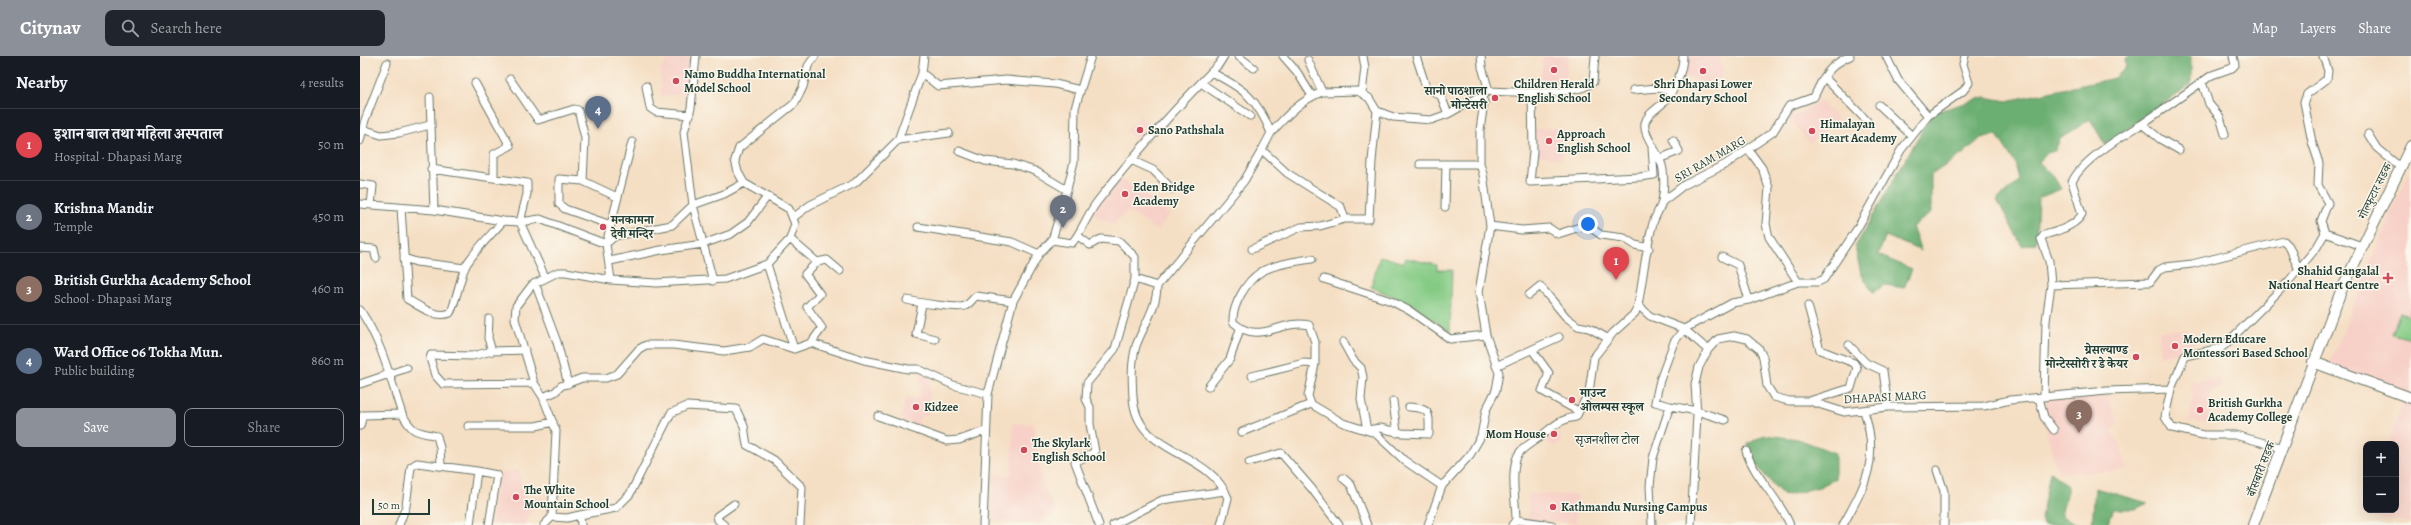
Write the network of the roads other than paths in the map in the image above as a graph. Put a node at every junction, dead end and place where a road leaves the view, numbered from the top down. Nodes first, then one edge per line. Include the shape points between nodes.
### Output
1 (696, 56) edge
2 (815, 56) edge
3 (924, 56) edge
4 (1091, 56) edge
5 (1224, 56) edge
6 (1238, 56) edge
7 (1283, 56) edge
8 (1363, 56) edge
9 (1416, 56) edge
10 (1481, 56) edge
11 (1595, 56) edge
12 (1683, 56) edge
13 (1848, 56) edge
14 (1886, 56) edge
15 (1965, 56) edge
16 (2233, 56) edge
17 (2323, 56) edge
18 (1308, 60) dead end
19 (388, 63) dead end
20 (1254, 68) dead end
21 (1211, 72) junction
22 (922, 73) junction
23 (1824, 76) junction
24 (510, 79) dead end
25 (2202, 82) junction
26 (475, 83) dead end
27 (1200, 83) junction
28 (646, 86) dead end
29 (1080, 90) junction
30 (1633, 90) dead end
31 (1489, 91) junction
32 (1671, 91) junction
33 (1322, 92) junction
34 (1362, 93) junction
35 (1532, 93) junction
36 (1312, 96) junction
37 (1481, 96) junction
38 (430, 97) dead end
39 (1879, 105) dead end
40 (1377, 111) junction
41 (1448, 114) junction
42 (690, 115) junction
43 (1250, 116) dead end
44 (1928, 116) junction
45 (1867, 121) dead end
46 (2142, 124) junction
47 (430, 125) junction
48 (363, 129) junction
49 (949, 133) dead end
50 (1271, 133) junction
51 (2225, 134) dead end
52 (2368, 134) dead end
53 (1912, 136) junction
54 (898, 140) junction
55 (1673, 140) dead end
56 (360, 141) edge
57 (632, 142) dead end
58 (2411, 146) edge
59 (1652, 148) junction
60 (1748, 149) junction
61 (1262, 150) junction
62 (2179, 150) dead end
63 (959, 151) dead end
64 (1660, 158) junction
65 (1131, 160) junction
66 (1420, 164) dead end
67 (1446, 164) junction
68 (1480, 164) junction
69 (2401, 168) junction
70 (431, 169) junction
71 (494, 178) junction
72 (583, 181) junction
73 (744, 183) junction
74 (360, 184) edge
75 (1172, 189) dead end
76 (1067, 190) junction
77 (617, 197) junction
78 (767, 197) junction
79 (1662, 202) junction
80 (360, 204) edge
81 (693, 205) junction
82 (371, 206) junction
83 (1445, 206) dead end
84 (402, 208) junction
85 (434, 210) junction
86 (794, 217) junction
87 (1346, 219) junction
88 (503, 221) junction
89 (520, 222) junction
90 (610, 225) junction
91 (1490, 226) junction
92 (918, 227) dead end
93 (2325, 232) junction
94 (1078, 236) junction
95 (790, 239) junction
96 (1052, 240) junction
97 (606, 244) junction
98 (703, 244) junction
99 (2362, 246) junction
100 (360, 248) edge
101 (1649, 248) junction
102 (1252, 249) dead end
103 (1039, 254) junction
104 (1722, 257) dead end
105 (376, 258) dead end
106 (404, 258) junction
107 (1312, 259) dead end
108 (610, 261) junction
109 (816, 262) junction
110 (767, 264) junction
111 (465, 268) junction
112 (2299, 270) junction
113 (840, 271) dead end
114 (545, 277) junction
115 (1324, 278) dead end
116 (611, 280) junction
117 (1135, 280) junction
118 (713, 281) junction
119 (1798, 282) junction
120 (536, 283) junction
121 (2051, 285) junction
122 (1157, 286) junction
123 (1530, 295) dead end
124 (907, 300) dead end
125 (1749, 300) junction
126 (1013, 301) junction
127 (922, 304) junction
128 (1638, 304) junction
129 (1808, 306) dead end
130 (360, 310) edge
131 (489, 319) dead end
132 (1240, 329) junction
133 (1684, 330) junction
134 (1486, 334) junction
135 (1559, 338) dead end
136 (935, 339) dead end
137 (1609, 339) junction
138 (1343, 342) dead end
139 (811, 343) junction
140 (1849, 345) dead end
141 (794, 349) junction
142 (525, 350) junction
143 (1708, 350) junction
144 (492, 351) junction
145 (1533, 351) junction
146 (2314, 358) junction
147 (1316, 364) junction
148 (1496, 366) junction
149 (408, 368) dead end
150 (389, 375) junction
151 (1252, 376) dead end
152 (534, 383) junction
153 (360, 384) edge
154 (568, 384) junction
155 (1208, 387) dead end
156 (2171, 389) junction
157 (988, 394) junction
158 (2042, 397) junction
159 (543, 398) junction
160 (2411, 398) edge
161 (1393, 401) dead end
162 (1809, 401) junction
163 (1311, 404) junction
164 (1670, 406) junction
165 (1409, 407) dead end
166 (1888, 407) junction
167 (1578, 410) junction
168 (1697, 411) junction
169 (1864, 411) junction
170 (361, 412) edge
171 (402, 414) junction
172 (878, 416) dead end
173 (1725, 420) dead end
174 (553, 422) junction
175 (360, 426) edge
176 (468, 426) dead end
177 (1367, 430) junction
178 (2054, 430) dead end
179 (985, 431) junction
180 (1242, 432) dead end
181 (1397, 433) junction
182 (2283, 448) junction
183 (1746, 451) dead end
184 (1249, 462) dead end
185 (441, 465) junction
186 (1937, 470) dead end
187 (477, 471) junction
188 (1343, 478) dead end
189 (1442, 486) junction
190 (1225, 491) junction
191 (734, 504) dead end
192 (580, 515) junction
193 (552, 517) junction
194 (1514, 522) edge
195 (399, 525) edge
196 (470, 525) edge
197 (489, 525) edge
198 (544, 525) edge
199 (581, 525) edge
200 (724, 525) edge
201 (800, 525) edge
202 (983, 525) edge
203 (1099, 525) edge
204 (1113, 525) edge
205 (1221, 525) edge
206 (1339, 525) edge
207 (1367, 525) edge
208 (1428, 525) edge
209 (1552, 525) edge
210 (1652, 525) edge
211 (1691, 525) edge
212 (1790, 525) edge
213 (1843, 525) edge
214 (1944, 525) edge
215 (2253, 525) edge

1 - 42 street
2 - 73 street via 808,66 804,87 795,103 739,148 735,160
3 - 22 street
4 - 29 street
5 - 21 street
6 - 20 street
7 - 36 street
8 - 34 street via 1365,68
9 - 41 street via 1426,87 1441,96
10 - 31 street
11 - 35 street via 1591,84 1555,92
12 - 32 street via 1679,78
13 - 23 street via 1838,61
14 - 44 street via 1898,80
15 - 44 street via 1963,64 1969,83 1963,91
16 - 25 street via 2235,65 2232,68 2212,75
17 - 93 street via 2328,71 2327,79 2307,94 2304,102 2319,163 2318,185 2328,203 2321,221
18 - 33 street
19 - 48 street
21 - 27 street
21 - 50 street via 1252,98 1263,113
22 - 29 street via 938,86 1000,80 1055,84
22 - 54 street
23 - 45 street
23 - 60 street, SRI RAM MARG via 1814,97 1788,106 1773,132
24 - 72 street via 538,120 578,110 585,138
25 - 46 street
25 - 51 street via 2209,104 2220,117
26 - 71 street via 510,146 494,154
27 - 43 street
27 - 65 street
28 - 42 street via 650,108 656,112
29 - 76 street via 1074,114 1074,162
30 - 32 street via 1659,88
31 - 35 street
31 - 37 street
32 - 59 street via 1645,123 1645,131 1651,140
33 - 34 street via 1358,90
33 - 36 street
34 - 40 street via 1369,98
35 - 59 street via 1533,152 1530,182 1640,178 1654,175
36 - 50 street via 1283,119
37 - 41 street
37 - 68 street via 1484,102 1480,130
38 - 47 street
39 - 53 street
40 - 41 street via 1393,116 1431,120
40 - 87 street via 1369,219
42 - 81 street via 684,132
44 - 53 street
46 - 62 street
46 - 121 street via 2098,155 2075,176 2072,182 2082,214 2080,218 2044,235 2041,239 2049,261
47 - 48 street via 399,133 381,134
47 - 70 street
48 - 56 street
49 - 54 street
50 - 61 street
52 - 69 street via 2376,147
53 - 119 street via 1901,150 1833,268 1818,282
54 - 86 street via 855,183 810,205
55 - 64 street via 1679,151
57 - 77 street
58 - 69 main road, गोल्फुटार सडक
59 - 64 street
60 - 79 street, SRI RAM MARG via 1726,164 1684,185
60 - 119 street via 1762,168 1769,188 1766,224 1769,237
61 - 87 street via 1287,173 1341,207
61 - 122 street via 1244,181
63 - 76 street via 985,161 1013,164 1035,171
64 - 79 street via 1663,170
65 - 75 street via 1154,170
65 - 94 street via 1088,214
66 - 67 street
67 - 68 street
67 - 83 street
68 - 91 street
69 - 99 main road, गोल्फुटार सडक
70 - 71 street
70 - 85 street
71 - 89 street via 527,183
72 - 77 street
72 - 90 street via 559,179 559,204 565,209
73 - 78 street
73 - 81 street via 724,194
74 - 82 street via 373,186
76 - 96 street
77 - 90 street
78 - 86 street via 789,210
78 - 98 street via 748,222 731,234
79 - 101 street via 1653,224
80 - 82 street
81 - 97 street via 672,225 615,236
81 - 98 street
82 - 84 street
84 - 85 street
84 - 106 street
85 - 88 street
86 - 95 street via 795,224
87 - 102 street via 1301,228
88 - 89 street
88 - 111 street
89 - 97 street via 540,219
89 - 114 street
90 - 97 street
91 - 101 street via 1522,230 1549,228 1558,234 1583,226 1601,235 1624,238 1635,245
91 - 134 street via 1479,292
92 - 103 street via 1012,242
93 - 99 street
93 - 112 street
94 - 96 street via 1072,243
94 - 117 street via 1090,245 1101,239 1119,241 1135,257
95 - 109 street
95 - 110 street
96 - 103 street
97 - 108 street
98 - 108 street
98 - 118 street
99 - 146 main road, गोल्फुटार सडक
100 - 105 street via 374,249
101 - 128 street
103 - 126 street
104 - 125 street via 1738,266
106 - 111 street via 416,262
106 - 111 street via 407,299 436,314 450,313 453,310 455,294
107 - 132 street via 1296,261 1261,272 1247,286 1233,314 1233,322
108 - 116 street
109 - 113 street via 827,260
109 - 139 street via 804,274 820,294 808,307 822,328
110 - 118 street via 741,275
110 - 141 street
112 - 121 street via 2289,246 2284,241 2192,264 2165,268 2159,270 2150,282
112 - 156 street via 2239,333 2221,348 2185,356
114 - 116 street via 566,272
114 - 120 street
115 - 134 street via 1391,300 1450,339
116 - 118 street via 656,284
117 - 122 street
117 - 203 street via 1115,349 1087,383 1086,399 1090,407 1095,452 1074,462
119 - 125 street
120 - 142 street via 516,306 515,319
120 - 154 street via 557,342
121 - 158 street
122 - 190 street via 1157,297 1136,346 1132,365 1133,398 1141,426 1163,446 1184,455 1213,474
123 - 137 street via 1540,286 1566,317 1578,326 1589,328
124 - 127 street
125 - 133 street via 1732,303
126 - 127 street via 976,296 964,307
126 - 157 street
127 - 136 street via 916,334
128 - 133 street via 1650,316
128 - 137 street via 1635,313
129 - 162 street via 1820,350 1854,364 1857,368 1851,388
130 - 150 street via 386,359
131 - 144 street via 488,338
132 - 147 street via 1249,333 1302,323 1309,325 1316,342
132 - 155 street via 1230,359
133 - 143 street
133 - 164 street via 1674,342 1655,402
134 - 148 street
135 - 145 street
137 - 167 street via 1594,357 1589,392
138 - 177 street via 1363,377 1361,399
139 - 141 street
139 - 157 street via 864,360 908,370 918,369 953,385
140 - 166 street via 1866,363 1882,371
141 - 154 street via 763,339 750,347 724,351 652,344 639,349 625,368 617,374 606,378 582,378
142 - 144 street
142 - 152 street
143 - 162 street, DHAPASI MARG via 1718,339 1734,336 1747,339 1759,349 1763,357 1767,386 1774,397 1789,401
143 - 168 street via 1696,374
144 - 152 street via 472,356 431,355 430,358 435,375 443,384
145 - 148 street
145 - 167 street via 1549,373 1542,391
146 - 160 main road
146 - 182 main road, बाँसबारी सडक
147 - 151 street via 1304,364
147 - 163 street via 1308,396
148 - 189 street via 1499,373 1496,390 1486,410 1481,436 1470,455
149 - 150 street
150 - 153 street
150 - 171 street
152 - 159 street
154 - 159 street
156 - 158 street, DHAPASI MARG
156 - 182 street via 2165,417 2172,428 2203,435 2235,435
157 - 179 street
158 - 166 street, DHAPASI MARG via 1984,406
158 - 178 street via 2044,417
159 - 174 street
161 - 181 street
162 - 169 street, DHAPASI MARG via 1844,412
163 - 177 street via 1343,423
163 - 180 street
164 - 168 street
164 - 210 street via 1653,458 1650,486
165 - 181 street via 1427,411 1428,434
166 - 169 street, DHAPASI MARG
167 - 194 street via 1576,417 1555,423 1520,451 1516,458
168 - 173 street
168 - 211 street
169 - 213 street via 1868,424 1871,468
170 - 171 street
170 - 175 street
171 - 185 street via 408,425 423,435 436,436
172 - 179 street via 948,441
174 - 176 street via 536,426
174 - 193 street via 556,431
177 - 181 street via 1380,428
177 - 189 street via 1381,437 1405,461
179 - 202 street
182 - 215 main road, बाँसबारी सडक
183 - 212 street via 1750,462 1783,509
184 - 206 street via 1281,454
185 - 187 street
185 - 195 street via 417,463 411,467 406,506
186 - 214 street via 1944,491
187 - 196 street
187 - 197 street via 497,475
188 - 207 street via 1351,485
189 - 208 street
190 - 204 street via 1162,500
190 - 205 street via 1228,498
191 - 200 street via 717,516
192 - 193 street via 568,518
192 - 199 street
192 - 201 street via 616,508 630,494 671,413 687,406 725,407 736,409 744,426 747,445 774,460 802,487
193 - 198 street
194 - 209 street

